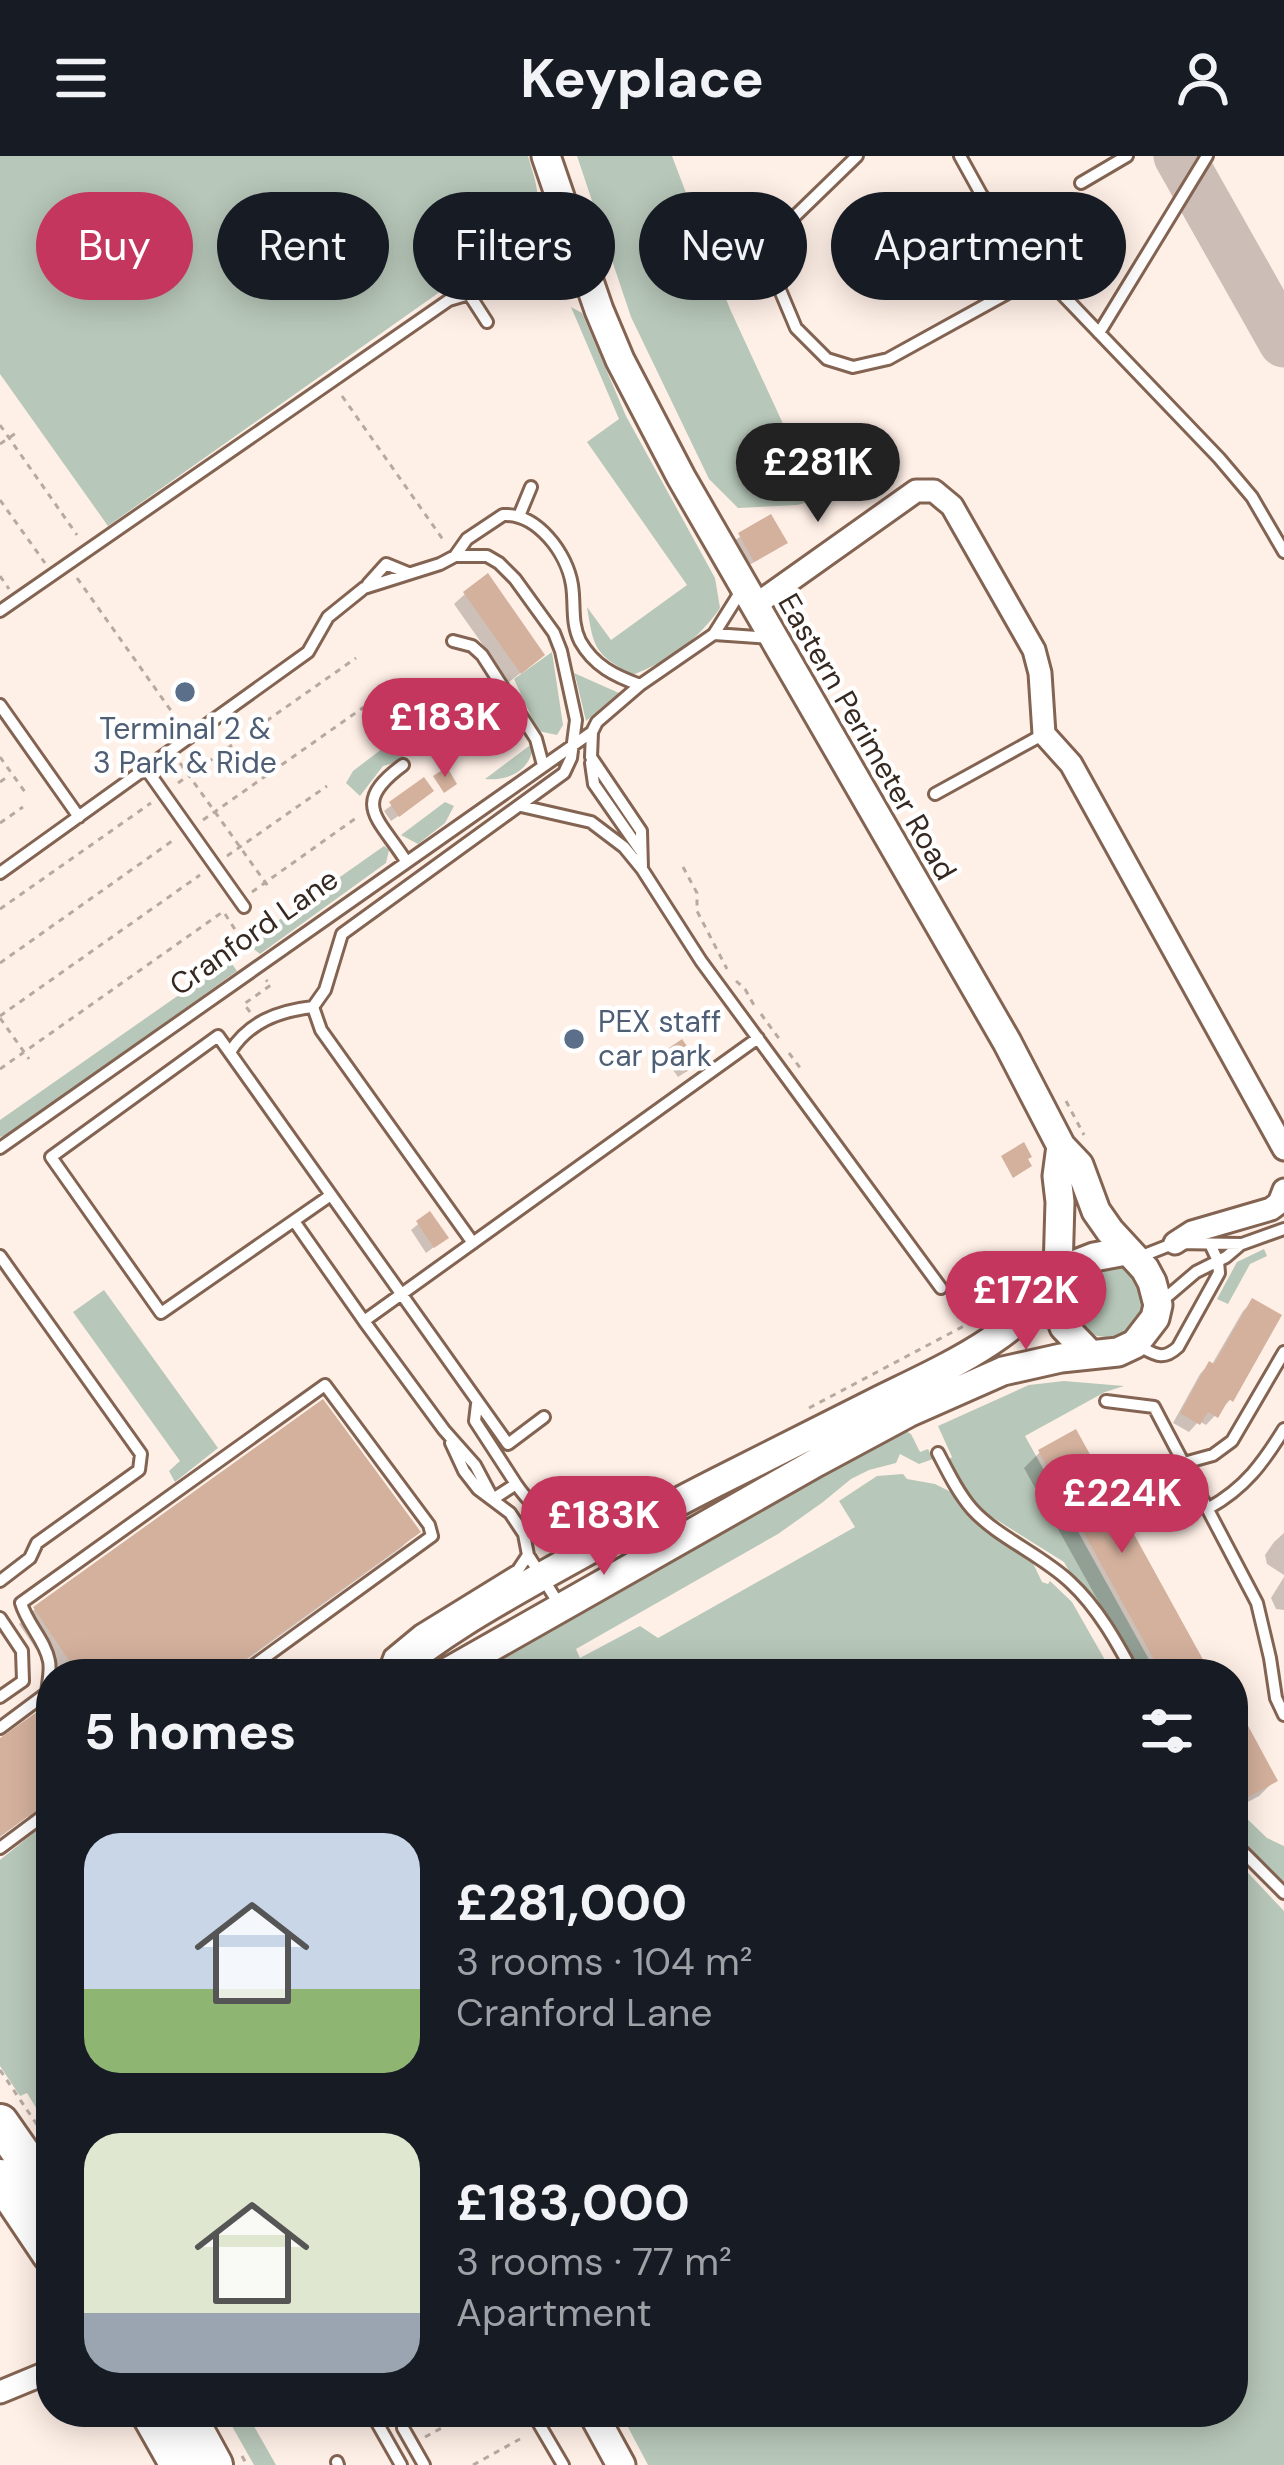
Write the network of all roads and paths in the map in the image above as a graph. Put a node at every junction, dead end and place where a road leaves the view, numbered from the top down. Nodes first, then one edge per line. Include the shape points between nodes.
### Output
1 (546, 156) edge
2 (857, 156) edge
3 (960, 156) edge
4 (1127, 156) edge
5 (1207, 156) edge
6 (1082, 183) dead end
7 (558, 192) edge
8 (980, 192) edge
9 (449, 300) edge
10 (472, 300) edge
11 (598, 300) edge
12 (995, 300) edge
13 (1068, 300) edge
14 (487, 322) dead end
15 (1100, 333) junction
16 (331, 380) junction
17 (0, 425) edge
18 (16, 433) dead end
19 (9, 438) junction
20 (0, 444) edge
21 (531, 487) dead end
22 (0, 500) edge
23 (519, 516) junction
24 (82, 541) dead end
25 (1284, 552) edge
26 (455, 556) junction
27 (440, 564) junction
28 (46, 565) dead end
29 (67, 565) junction
30 (0, 576) edge
31 (10, 590) dead end
32 (748, 597) junction
33 (0, 611) edge
34 (715, 634) junction
35 (772, 638) junction
36 (453, 641) dead end
37 (356, 658) dead end
38 (640, 685) junction
39 (0, 705) edge
40 (592, 732) junction
41 (1044, 734) junction
42 (190, 738) junction
43 (573, 746) junction
44 (172, 752) junction
45 (0, 757) edge
46 (403, 765) dead end
47 (544, 765) junction
48 (147, 770) junction
49 (12, 774) junction
50 (189, 776) junction
51 (0, 782) edge
52 (327, 786) dead end
53 (25, 792) dead end
54 (935, 794) dead end
55 (166, 797) junction
56 (520, 806) junction
57 (23, 807) dead end
58 (79, 817) junction
59 (356, 818) dead end
60 (0, 823) edge
61 (240, 847) junction
62 (406, 861) junction
63 (214, 865) junction
64 (683, 868) dead end
65 (642, 869) junction
66 (0, 873) edge
67 (265, 882) junction
68 (270, 889) dead end
69 (241, 904) junction
70 (0, 909) edge
71 (313, 1007) junction
72 (0, 1017) edge
73 (758, 1038) junction
74 (24, 1052) junction
75 (230, 1052) junction
76 (29, 1059) dead end
77 (0, 1069) edge
78 (799, 1095) junction
79 (1060, 1146) junction
80 (0, 1148) edge
81 (1284, 1149) edge
82 (1284, 1190) edge
83 (331, 1195) junction
84 (295, 1220) junction
85 (1284, 1229) edge
86 (473, 1243) junction
87 (1175, 1243) junction
88 (1242, 1244) junction
89 (1211, 1246) junction
90 (1130, 1255) junction
91 (0, 1256) edge
92 (1219, 1261) junction
93 (1054, 1279) junction
94 (941, 1288) dead end
95 (400, 1295) junction
96 (1158, 1305) junction
97 (996, 1310) dead end
98 (364, 1322) junction
99 (1135, 1344) junction
100 (1284, 1352) edge
101 (1090, 1354) junction
102 (1106, 1401) dead end
103 (477, 1404) junction
104 (810, 1407) dead end
105 (544, 1417) dead end
106 (1284, 1429) edge
107 (938, 1453) dead end
108 (1184, 1463) junction
109 (516, 1484) junction
110 (493, 1499) junction
111 (1209, 1508) junction
112 (620, 1533) junction
113 (535, 1566) junction
114 (0, 1581) edge
115 (561, 1606) junction
116 (0, 1618) edge
117 (48, 1659) edge
118 (263, 1659) edge
119 (408, 1659) edge
120 (470, 1659) edge
121 (1126, 1659) edge
122 (0, 1697) edge
123 (36, 1701) edge
124 (1284, 1715) edge
125 (0, 1728) edge
126 (36, 1821) edge
127 (0, 1848) edge
128 (1248, 1857) edge
129 (1284, 1893) edge
130 (0, 2070) edge
131 (0, 2123) edge
132 (36, 2124) edge
133 (36, 2175) edge
134 (0, 2178) edge
135 (36, 2232) edge
136 (36, 2378) edge
137 (0, 2392) edge
138 (163, 2427) edge
139 (173, 2427) edge
140 (379, 2427) edge
141 (403, 2427) edge
142 (444, 2427) edge
143 (541, 2427) edge
144 (600, 2427) edge
145 (520, 2439) dead end
146 (420, 2440) dead end
147 (178, 2465) edge
148 (214, 2465) edge
149 (401, 2465) edge
150 (424, 2465) edge
151 (473, 2465) edge
152 (563, 2465) edge
153 (621, 2465) edge

1 - 7 street, Eastern Perimeter Road
2 - 12 lane via 790,221 776,255 796,328 827,358 853,367 888,359
3 - 8 lane
4 - 6 lane
5 - 15 lane
9 - 16 lane
10 - 14 lane
11 - 32 street, Eastern Perimeter Road via 620,360
13 - 15 lane
15 - 25 lane via 1237,478
16 - 27 path via 446,544 436,550
16 - 29 lane
17 - 19 path
18 - 19 path
19 - 20 path
19 - 24 path
21 - 23 lane
22 - 28 path
23 - 26 lane via 503,515
23 - 38 lane via 547,537 569,573 574,628 586,650 605,670
26 - 27 lane
26 - 43 lane via 499,563 554,633 576,720
27 - 42 lane via 408,573 386,564 328,617 308,652
29 - 33 lane
29 - 42 path
30 - 31 path
32 - 34 lane
32 - 35 street, Eastern Perimeter Road
32 - 41 street via 916,491 934,491 952,506 1030,642
34 - 35 lane
34 - 38 lane
35 - 79 street, Eastern Perimeter Road
36 - 47 lane via 482,655
37 - 50 path
38 - 40 lane
39 - 58 lane
40 - 43 lane
40 - 65 lane via 591,758 641,831
41 - 54 lane
41 - 81 street via 1071,764
42 - 44 lane
43 - 47 lane, Cranford Lane
43 - 56 lane via 564,773
44 - 48 lane
44 - 50 path
45 - 49 path
46 - 62 lane via 382,780 372,803
47 - 62 lane, Cranford Lane
48 - 55 lane
48 - 58 lane
49 - 51 path
49 - 53 path
50 - 55 path
50 - 61 path
52 - 61 path
55 - 63 lane
55 - 70 path
56 - 65 lane via 591,822
56 - 71 lane via 342,934
57 - 60 path
58 - 66 lane
59 - 67 path
61 - 63 path
61 - 67 path
62 - 80 lane, Cranford Lane
63 - 69 lane
63 - 72 path
64 - 78 path via 731,976 812,1087
65 - 73 lane
67 - 68 path
67 - 69 path
69 - 74 path
71 - 75 lane via 260,1022
71 - 86 lane via 321,1030
72 - 74 path
73 - 78 lane
73 - 86 lane
74 - 76 path
74 - 77 path
75 - 83 lane
75 - 84 lane via 218,1036 51,1157 161,1313
78 - 94 lane
79 - 90 street, Eastern Perimeter Road
79 - 93 street
82 - 87 street via 1271,1209
83 - 84 lane
83 - 95 lane
84 - 98 lane
85 - 88 lane
86 - 95 lane
87 - 89 lane
87 - 90 lane
88 - 89 lane
88 - 92 lane
89 - 92 lane
90 - 93 street via 1094,1257
90 - 96 street via 1153,1282
91 - 114 lane via 141,1454 139,1470 37,1543
92 - 96 lane
92 - 99 lane via 1220,1274 1178,1347 1162,1357
93 - 101 street via 1064,1327
93 - 112 street via 1007,1328 956,1361
95 - 98 lane
95 - 103 lane
96 - 99 street
97 - 104 path
98 - 110 lane via 444,1430 464,1471
99 - 101 street
100 - 108 lane via 1232,1441
101 - 115 street via 1003,1372 908,1413
102 - 108 lane via 1154,1407
103 - 105 lane via 508,1444
103 - 109 lane via 475,1421
106 - 111 lane via 1243,1486
107 - 121 lane via 974,1511 1072,1583
108 - 111 lane
109 - 110 lane
109 - 112 lane via 554,1522
110 - 113 lane via 524,1534
111 - 124 lane via 1257,1603
112 - 113 street
113 - 115 lane
113 - 119 street
115 - 120 street
116 - 122 lane via 22,1651 22,1681
117 - 118 lane via 21,1603 325,1385 432,1537
123 - 125 lane
126 - 127 lane
128 - 129 lane
130 - 132 path
131 - 133 highway
134 - 135 highway
136 - 137 street
138 - 147 highway
139 - 148 highway
140 - 149 lane
141 - 150 lane
142 - 146 path
143 - 152 lane
144 - 153 street
145 - 151 path

